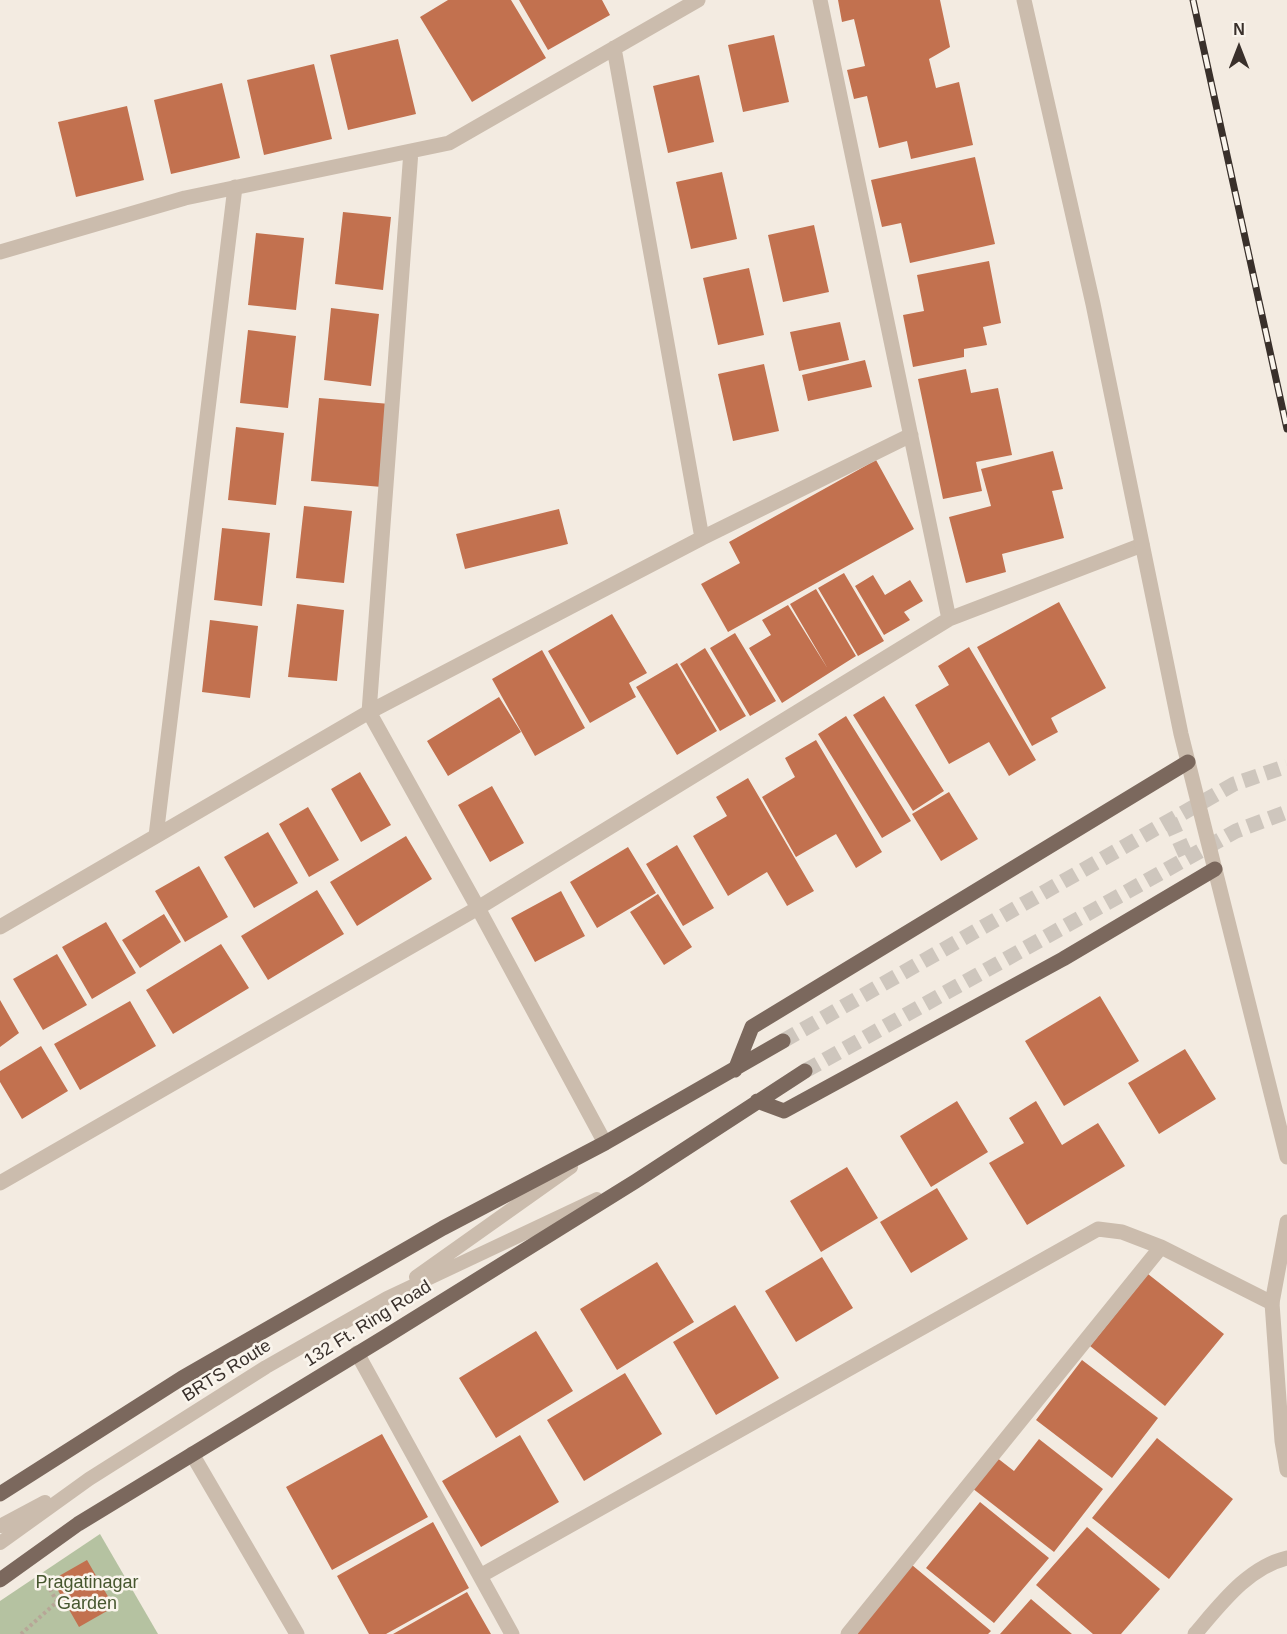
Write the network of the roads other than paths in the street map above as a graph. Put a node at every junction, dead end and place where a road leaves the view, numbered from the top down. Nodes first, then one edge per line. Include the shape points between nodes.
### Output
1 (698, 0) edge
2 (820, 0) edge
3 (1024, 0) edge
4 (614, 48) junction
5 (411, 151) junction
6 (235, 187) junction
7 (0, 252) edge
8 (911, 435) junction
9 (702, 538) junction
10 (1142, 545) junction
11 (949, 619) junction
12 (369, 712) junction
13 (1188, 762) junction
14 (156, 836) junction
15 (1215, 868) junction
16 (478, 908) junction
17 (0, 927) edge
18 (783, 1041) tunnel mouth
19 (735, 1070) junction
20 (805, 1071) tunnel mouth
21 (757, 1101) junction
22 (605, 1143) junction
23 (1287, 1157) edge
24 (636, 1181) junction
25 (0, 1183) edge
26 (1287, 1222) edge
27 (1161, 1247) junction
28 (387, 1298) junction
29 (1272, 1303) junction
30 (357, 1353) junction
31 (192, 1454) junction
32 (1287, 1470) edge
33 (89, 1479) junction
34 (0, 1494) edge
35 (0, 1526) edge
36 (0, 1544) edge
37 (1287, 1558) edge
38 (480, 1576) junction
39 (0, 1580) edge
40 (297, 1634) edge
41 (513, 1634) edge
42 (848, 1634) edge
43 (1195, 1634) edge

1 - 4 street
2 - 8 street
3 - 10 street via 1093,304
4 - 5 street via 449,143
4 - 9 street
5 - 6 street
5 - 12 street
6 - 7 street
6 - 14 street
8 - 9 street
8 - 11 street
9 - 12 street
10 - 11 street
10 - 13 street
11 - 16 street
12 - 14 street
12 - 16 street
13 - 15 street
13 - 19 main road via 752,1027
14 - 17 street
15 - 21 main road via 1063,959 784,1111
15 - 23 street
16 - 22 street
16 - 25 street
18 - 19 main road
19 - 22 main road
20 - 21 main road, 132 Ft. Ring Road
21 - 24 main road, 132 Ft. Ring Road
22 - 28 lane, BRTS Route
22 - 34 main road via 443,1228 182,1378
24 - 28 lane, BRTS Route
24 - 30 main road, 132 Ft. Ring Road
26 - 29 street
27 - 29 street
27 - 38 street via 1122,1232 1098,1229
27 - 42 street
28 - 33 lane, BRTS Route via 266,1367
29 - 32 street
30 - 31 main road, 132 Ft. Ring Road
30 - 38 street
31 - 39 main road, 132 Ft. Ring Road via 78,1524
31 - 40 street
33 - 35 lane
33 - 36 lane
37 - 43 street via 1259,1570 1223,1601
38 - 41 street

